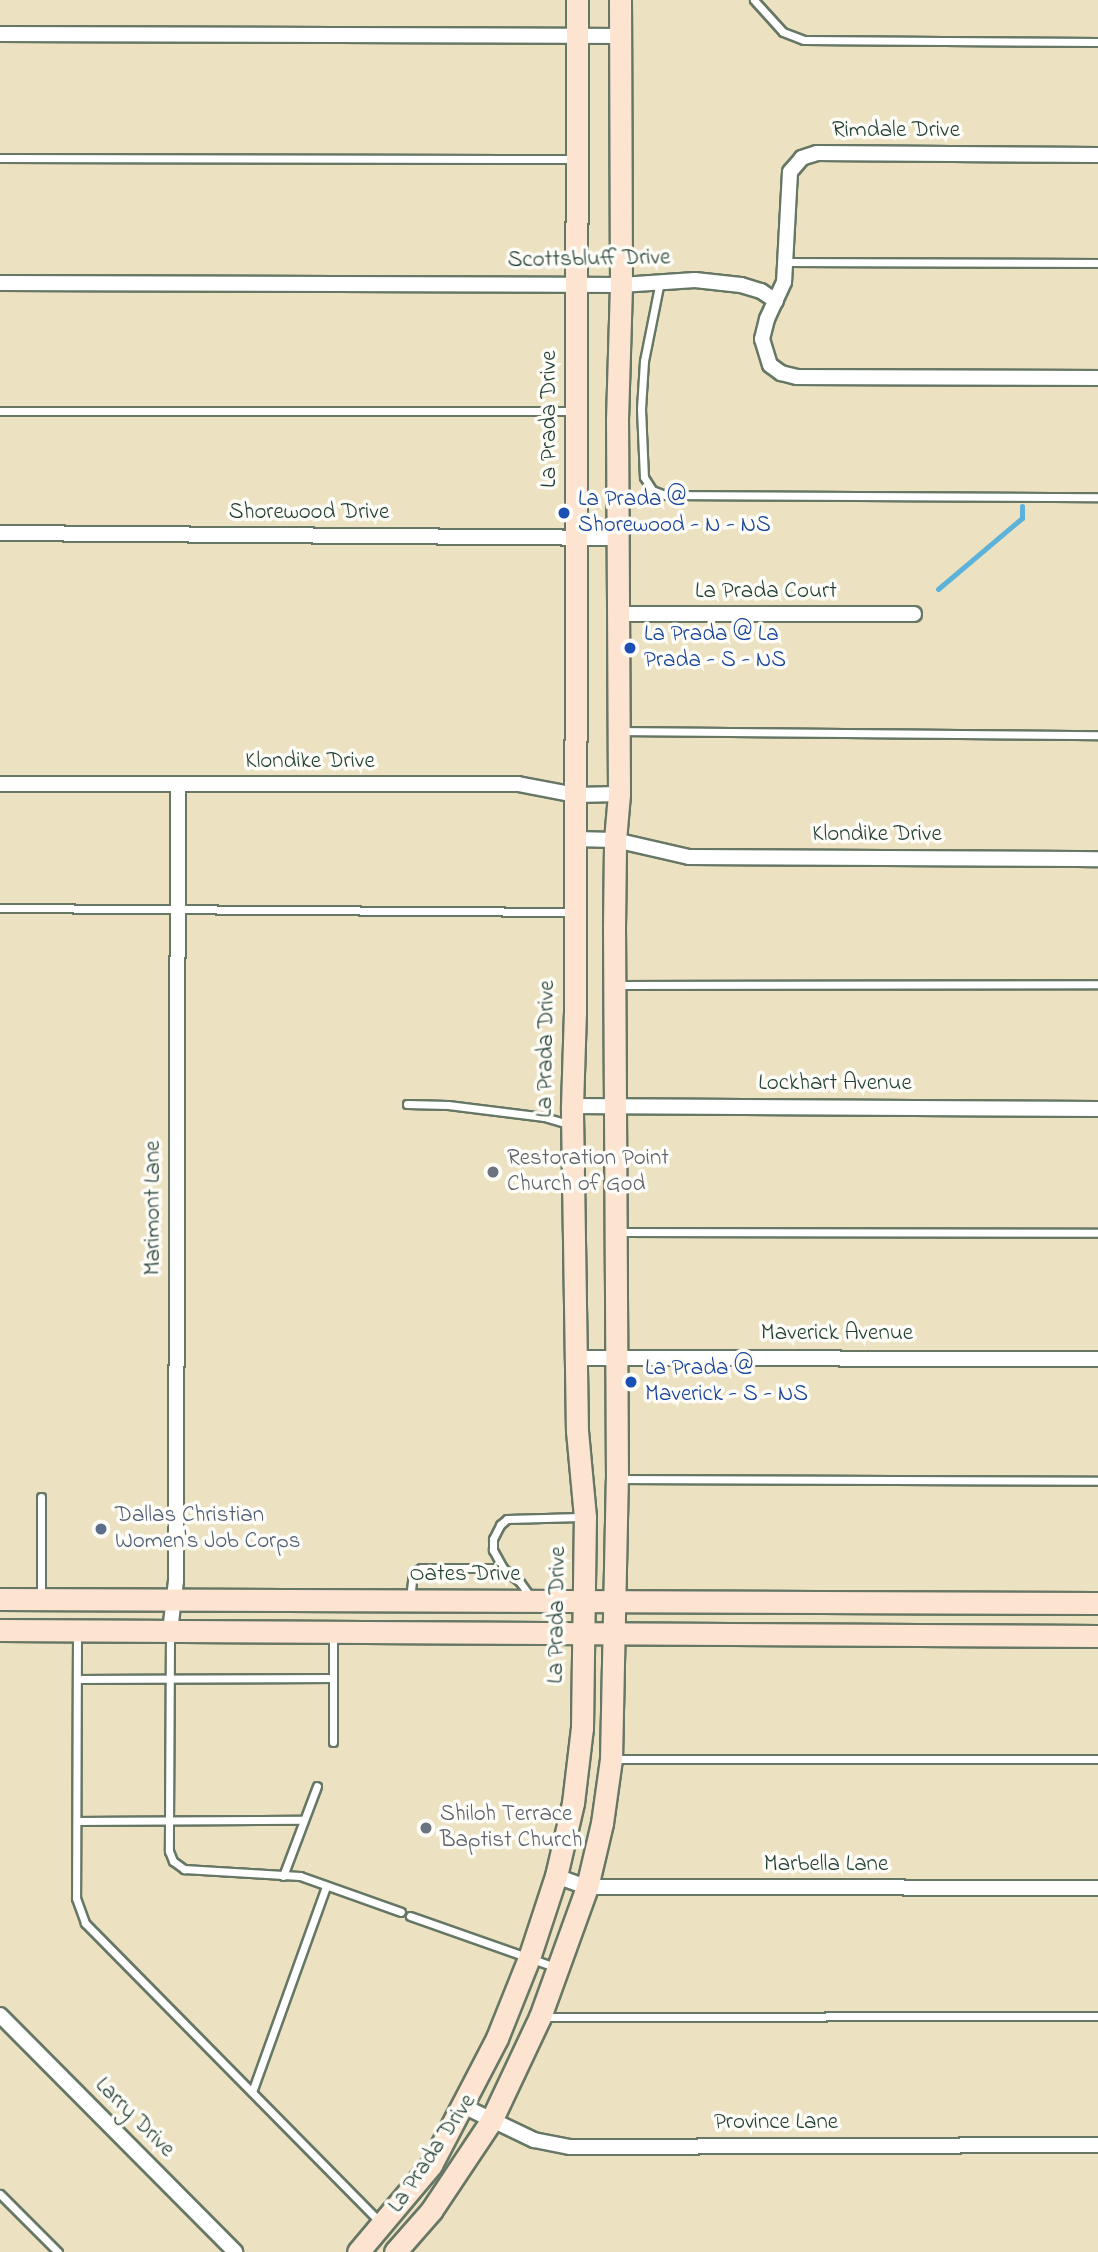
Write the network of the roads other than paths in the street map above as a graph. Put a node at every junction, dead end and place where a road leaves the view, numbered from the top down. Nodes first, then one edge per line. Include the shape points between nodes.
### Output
1 (577, 0) edge
2 (620, 0) edge
3 (754, 0) edge
4 (0, 34) edge
5 (577, 36) junction
6 (621, 36) junction
7 (1098, 42) edge
8 (1098, 155) edge
9 (0, 158) edge
10 (576, 159) junction
11 (787, 262) junction
12 (1098, 263) edge
13 (660, 280) junction
14 (0, 283) edge
15 (577, 285) junction
16 (621, 285) junction
17 (776, 301) junction
18 (1098, 378) edge
19 (0, 411) edge
20 (576, 411) junction
21 (1098, 497) edge
22 (0, 533) edge
23 (576, 537) junction
24 (617, 538) junction
25 (618, 614) junction
26 (914, 614) dead end
27 (619, 732) junction
28 (1098, 735) edge
29 (0, 784) edge
30 (178, 784) junction
31 (575, 794) junction
32 (619, 794) junction
33 (575, 839) junction
34 (615, 840) junction
35 (1098, 859) edge
36 (0, 908) edge
37 (178, 909) junction
38 (574, 912) junction
39 (1098, 984) edge
40 (615, 985) junction
41 (407, 1104) dead end
42 (616, 1106) junction
43 (1098, 1109) edge
44 (572, 1116) junction
45 (617, 1233) junction
46 (1098, 1233) edge
47 (617, 1357) junction
48 (575, 1358) junction
49 (1098, 1359) edge
50 (617, 1479) junction
51 (1098, 1480) edge
52 (41, 1497) dead end
53 (585, 1517) junction
54 (503, 1568) junction
55 (175, 1598) junction
56 (0, 1599) edge
57 (41, 1599) junction
58 (410, 1601) junction
59 (534, 1601) junction
60 (585, 1601) junction
61 (616, 1602) junction
62 (1098, 1603) edge
63 (0, 1630) edge
64 (77, 1630) junction
65 (170, 1631) junction
66 (333, 1632) junction
67 (584, 1634) junction
68 (615, 1634) junction
69 (1098, 1636) edge
70 (168, 1677) junction
71 (333, 1678) junction
72 (78, 1679) junction
73 (334, 1742) dead end
74 (611, 1759) junction
75 (1098, 1759) edge
76 (317, 1786) dead end
77 (169, 1819) junction
78 (302, 1820) junction
79 (77, 1821) junction
80 (283, 1875) junction
81 (556, 1876) junction
82 (326, 1886) junction
83 (587, 1886) junction
84 (1098, 1888) edge
85 (401, 1912) dead end
86 (410, 1916) dead end
87 (529, 1958) junction
88 (559, 1969) junction
89 (0, 2015) edge
90 (1098, 2016) edge
91 (540, 2017) junction
92 (252, 2092) junction
93 (463, 2106) junction
94 (491, 2121) junction
95 (1098, 2145) edge
96 (0, 2194) edge
97 (383, 2225) junction
98 (402, 2248) edge
99 (58, 2252) edge
100 (235, 2252) edge
101 (358, 2252) edge

1 - 5 main road, La Prada Drive
2 - 6 main road, La Prada Drive
3 - 7 lane via 783,32 804,40
4 - 5 street
5 - 6 street
5 - 10 main road, La Prada Drive
6 - 16 main road, La Prada Drive
8 - 11 street, Rimdale Drive via 817,153 802,158 790,172 787,189
9 - 10 lane
10 - 15 main road, La Prada Drive
11 - 12 lane
11 - 17 street, Rimdale Drive
13 - 16 street, Scottsbluff Drive
13 - 17 street, Scottsbluff Drive via 741,285
13 - 21 lane via 644,361 641,410 644,477 652,491 665,495
14 - 15 street, Scottsbluff Drive
15 - 16 street, Scottsbluff Drive
15 - 20 main road, La Prada Drive
16 - 24 main road, La Prada Drive
17 - 18 street via 762,340 770,365 797,377
19 - 20 lane
20 - 23 main road, La Prada Drive
22 - 23 street, Shorewood Drive
23 - 24 street, Shorewood Drive
23 - 31 main road, La Prada Drive
24 - 25 main road, La Prada Drive
25 - 26 street, La Prada Court
25 - 27 main road, La Prada Drive
27 - 28 lane
27 - 32 main road, La Prada Drive
29 - 30 street, Klondike Drive
30 - 31 street, Klondike Drive via 519,785
30 - 37 street, Marimont Lane
31 - 32 street, Klondike Drive
31 - 33 main road, La Prada Drive
32 - 34 main road, La Prada Drive
33 - 34 street, Klondike Drive
33 - 38 main road, La Prada Drive
34 - 35 street, Klondike Drive via 689,857
34 - 40 main road, La Prada Drive
36 - 37 lane
37 - 38 lane
37 - 55 street, Marimont Lane
38 - 44 main road, La Prada Drive
39 - 40 lane
40 - 42 main road, La Prada Drive
41 - 44 lane
42 - 43 street, Lockhart Avenue
42 - 44 street, Lockhart Avenue
42 - 45 main road, La Prada Drive
44 - 48 main road, La Prada Drive
45 - 46 lane
45 - 47 main road, La Prada Drive
47 - 48 street, Maverick Avenue
47 - 49 street, Maverick Avenue
47 - 50 main road, La Prada Drive
48 - 53 main road, La Prada Drive
50 - 51 lane
50 - 61 main road, La Prada Drive
52 - 57 lane
53 - 54 lane via 507,1519 493,1539 493,1550
53 - 60 main road, La Prada Drive
54 - 58 lane via 421,1568 413,1573
54 - 59 lane
55 - 57 main road, Oates Drive
55 - 58 main road, Oates Drive
55 - 65 street, Marimont Lane
56 - 57 main road, Oates Drive
58 - 59 main road, Oates Drive
59 - 60 main road, Oates Drive
60 - 61 main road, Oates Drive
60 - 67 main road, La Prada Drive
61 - 62 main road, Oates Drive
61 - 68 main road, La Prada Drive
63 - 64 main road
64 - 65 main road
64 - 72 lane
65 - 66 main road
65 - 70 lane
66 - 67 main road
66 - 71 lane
67 - 68 main road
67 - 81 main road, La Prada Drive via 573,1803
68 - 69 main road
68 - 74 main road, La Prada Drive
70 - 71 lane
70 - 72 lane
70 - 77 lane
71 - 73 lane
72 - 79 lane
74 - 75 lane
74 - 83 main road, La Prada Drive
76 - 78 lane
77 - 78 lane
77 - 79 lane
77 - 80 lane via 169,1851 184,1869
78 - 80 lane
79 - 92 lane via 76,1898 85,1923
80 - 82 lane
81 - 83 street, Marbella Lane
81 - 87 main road, La Prada Drive
82 - 85 lane
82 - 92 lane
83 - 84 street, Marbella Lane
83 - 88 main road, La Prada Drive
86 - 87 lane
87 - 88 lane
87 - 93 main road, La Prada Drive
88 - 91 main road, La Prada Drive
89 - 100 street, Larry Drive
90 - 91 lane
91 - 94 main road, La Prada Drive
92 - 97 lane
93 - 94 street, Province Lane
93 - 97 main road, La Prada Drive via 431,2165
94 - 95 street, Province Lane via 534,2140 570,2147
94 - 98 main road, La Prada Drive
96 - 99 lane
97 - 101 main road, La Prada Drive

